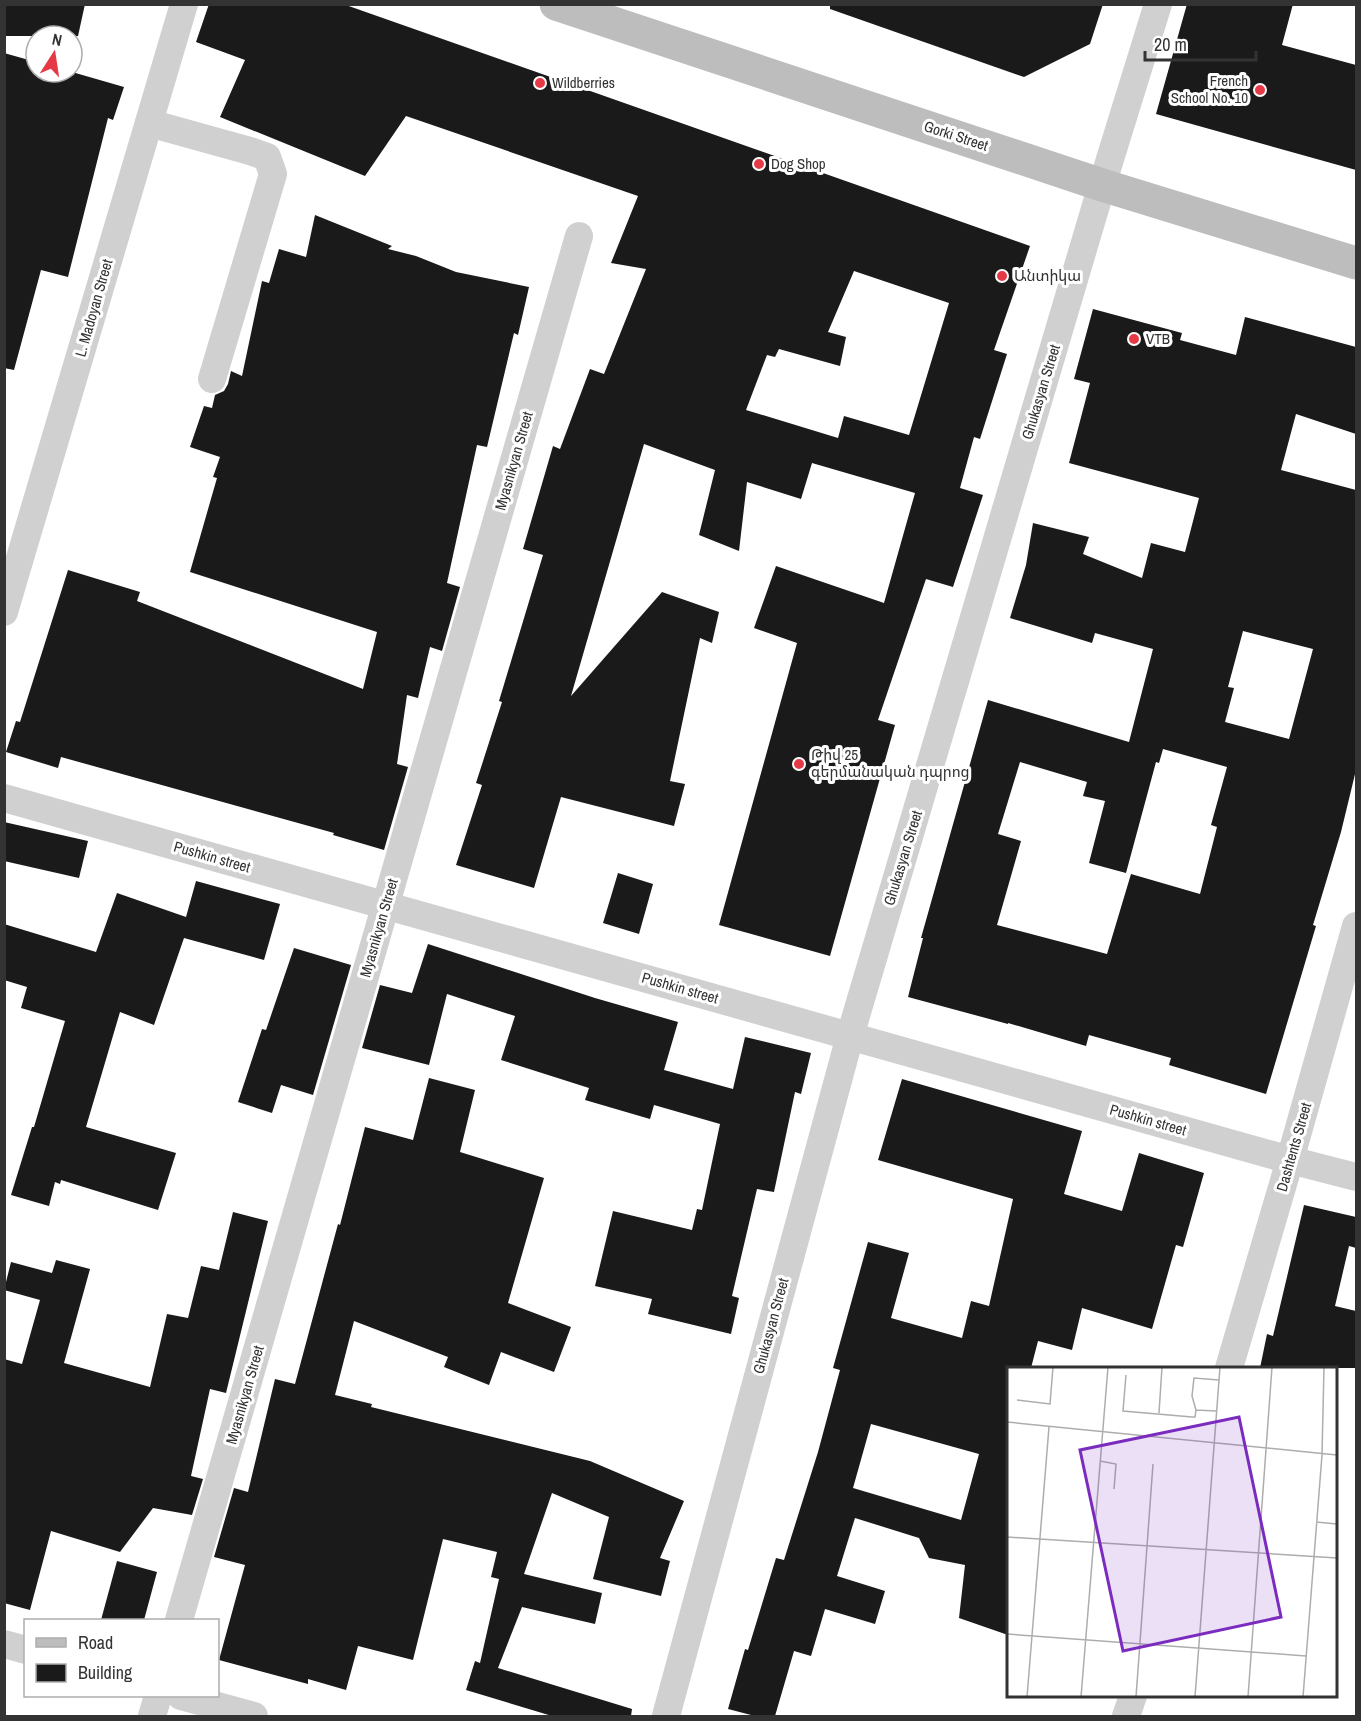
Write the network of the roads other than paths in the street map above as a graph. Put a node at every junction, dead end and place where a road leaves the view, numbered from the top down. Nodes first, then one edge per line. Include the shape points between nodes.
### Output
1 (184, 4) edge
2 (556, 4) edge
3 (1158, 4) edge
4 (149, 123) junction
5 (1102, 184) junction
6 (579, 236) dead end
7 (1356, 263) edge
8 (212, 379) dead end
9 (4, 612) edge
10 (4, 798) edge
11 (386, 905) junction
12 (1356, 926) edge
13 (850, 1036) junction
14 (1290, 1160) junction
15 (1356, 1177) edge
16 (1229, 1367) edge
17 (179, 1619) edge
18 (4, 1644) edge
19 (24, 1649) edge
20 (157, 1697) edge
21 (188, 1697) edge
22 (1131, 1697) edge
23 (152, 1716) edge
24 (254, 1716) edge
25 (666, 1716) edge
26 (1126, 1716) edge

1 - 4 street, L. Madoyan Street
2 - 5 main road, Gorki Street
3 - 5 street, Ghukasyan Street
4 - 8 street via 267,157 273,174
4 - 9 street, L. Madoyan Street
5 - 7 main road, Gorki Street
5 - 13 street, Ghukasyan Street
6 - 11 street, Myasnikyan Street
10 - 11 street, Pushkin street
11 - 13 street, Pushkin street
11 - 17 street, Myasnikyan Street
12 - 14 street, Dashtents Street
13 - 14 street, Pushkin street
13 - 25 street, Ghukasyan Street
14 - 15 street, Pushkin street
14 - 16 street, Dashtents Street
18 - 19 street
20 - 23 street
21 - 24 street
22 - 26 street

